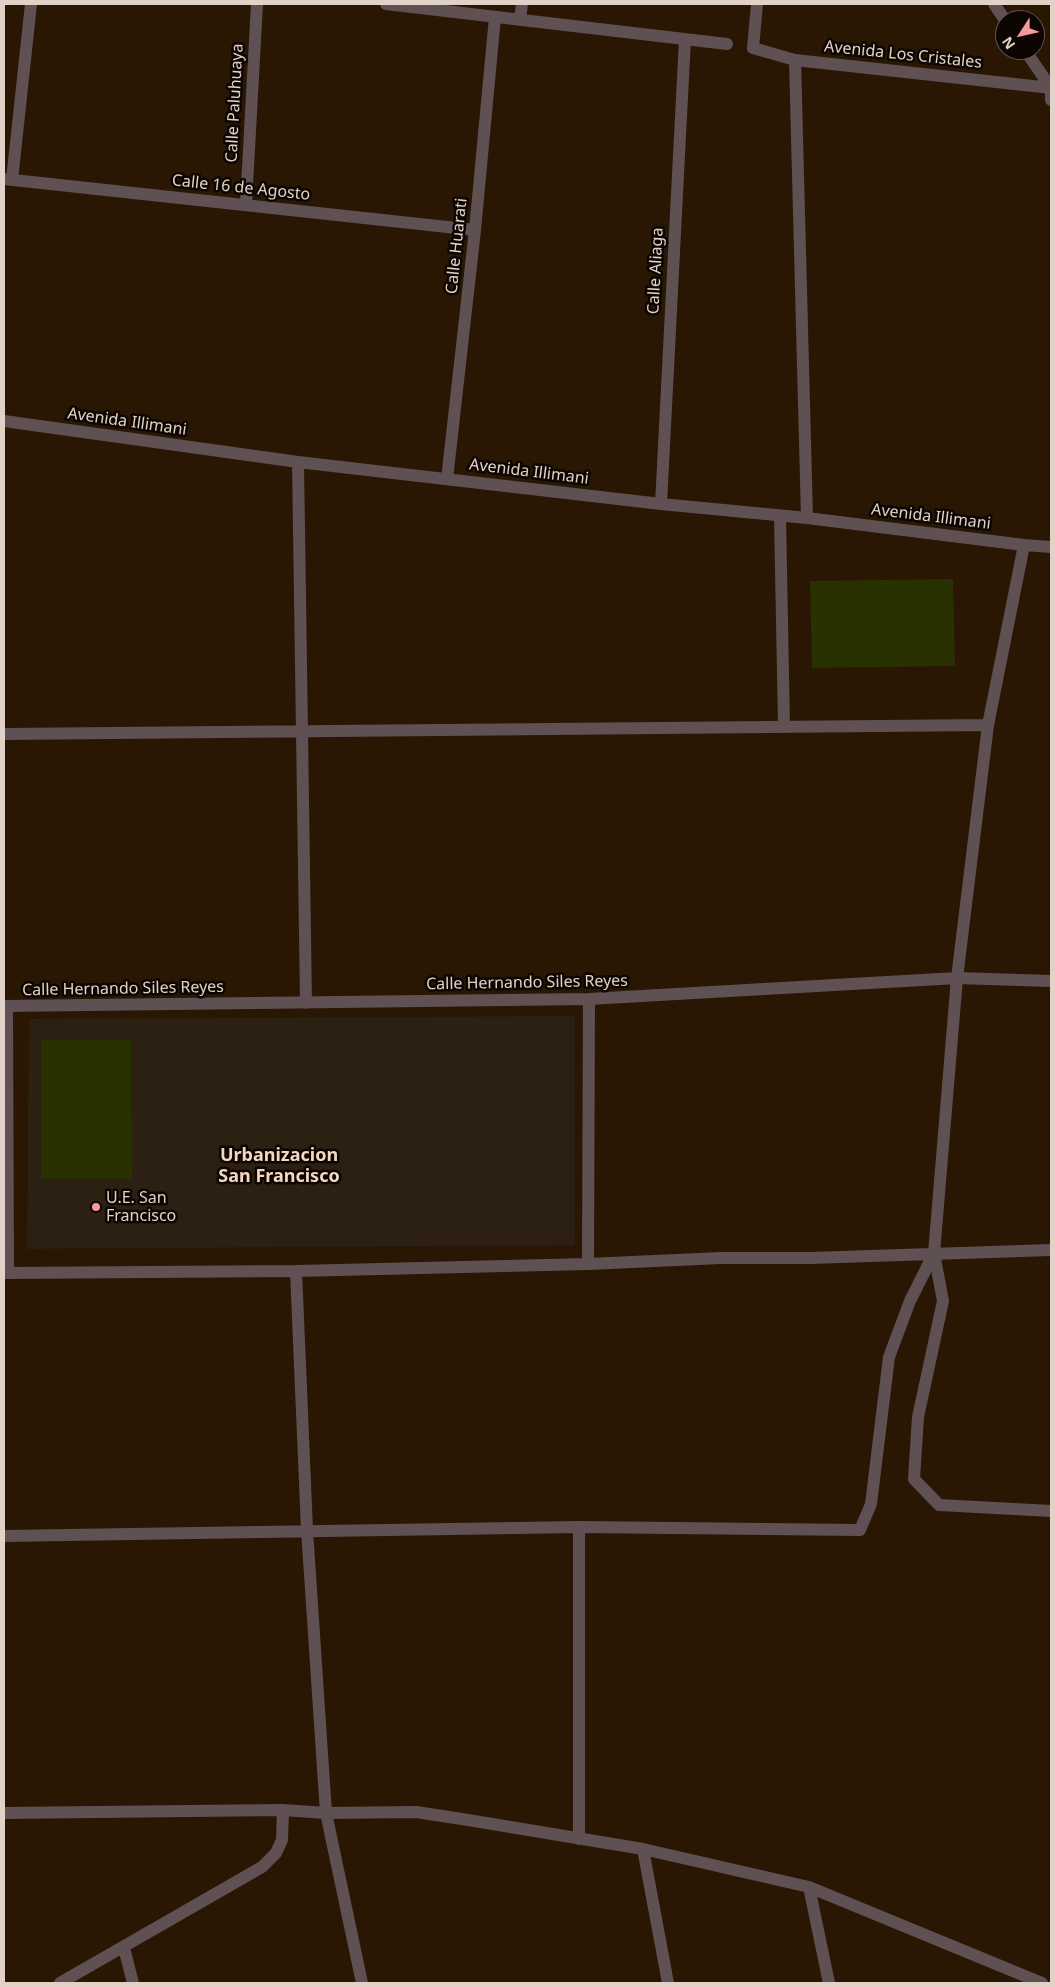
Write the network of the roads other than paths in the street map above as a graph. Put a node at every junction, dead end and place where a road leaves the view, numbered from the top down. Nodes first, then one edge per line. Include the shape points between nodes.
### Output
1 (31, 4) edge
2 (257, 4) edge
3 (386, 4) edge
4 (522, 4) edge
5 (757, 4) edge
6 (495, 16) junction
7 (520, 19) junction
8 (685, 39) junction
9 (727, 44) dead end
10 (795, 60) junction
11 (1032, 60) edge
12 (1051, 88) edge
13 (1051, 100) edge
14 (8, 180) edge
15 (246, 204) junction
16 (475, 230) junction
17 (4, 421) edge
18 (298, 462) junction
19 (447, 479) junction
20 (661, 504) junction
21 (780, 516) junction
22 (807, 518) junction
23 (1024, 545) junction
24 (1051, 547) edge
25 (988, 725) junction
26 (784, 727) junction
27 (301, 731) junction
28 (4, 734) edge
29 (957, 978) junction
30 (1051, 981) edge
31 (588, 999) junction
32 (306, 1003) junction
33 (5, 1006) edge
34 (1051, 1250) edge
35 (934, 1253) junction
36 (588, 1264) junction
37 (296, 1271) junction
38 (6, 1273) edge
39 (1051, 1511) edge
40 (579, 1527) junction
41 (308, 1530) junction
42 (4, 1536) edge
43 (283, 1810) junction
44 (4, 1813) edge
45 (326, 1813) junction
46 (579, 1838) junction
47 (643, 1849) junction
48 (809, 1887) junction
49 (124, 1948) junction
50 (60, 1983) edge
51 (133, 1983) edge
52 (362, 1983) edge
53 (668, 1983) edge
54 (828, 1983) edge
55 (1042, 1983) edge

1 - 14 street
2 - 15 street, Calle Paluhuaya
3 - 6 street
4 - 7 street
5 - 10 street, Avenida Los Cristales via 753,48
6 - 7 street
6 - 16 street, Calle Huarati
7 - 8 street
8 - 9 street
8 - 20 street, Calle Aliaga
10 - 12 street, Avenida Los Cristales
10 - 22 street
11 - 12 street
12 - 13 street
14 - 15 street, Calle 16 de Agosto
15 - 16 street, Calle 16 de Agosto
16 - 19 street, Calle Huarati
17 - 18 street, Avenida Illimani
18 - 19 street, Avenida Illimani
18 - 27 street
19 - 20 street, Avenida Illimani
20 - 21 street, Avenida Illimani
21 - 22 street, Avenida Illimani
21 - 26 street
22 - 23 street, Avenida Illimani
23 - 24 street, Avenida Illimani
23 - 25 street
25 - 26 street
25 - 29 street
26 - 27 street
27 - 28 street
27 - 32 street
29 - 30 street, Calle Hernando Siles Reyes
29 - 31 street, Calle Hernando Siles Reyes
29 - 35 street
31 - 32 street, Calle Hernando Siles Reyes
31 - 36 street
32 - 33 street, Calle Hernando Siles Reyes
33 - 38 street
34 - 35 street
35 - 36 street
35 - 39 street via 943,1301 918,1417 914,1479 939,1505
35 - 40 street via 910,1301 889,1357 871,1504 860,1530
36 - 37 street
37 - 38 street
37 - 41 street
40 - 41 street
40 - 46 street
41 - 42 street
41 - 45 street
43 - 44 street
43 - 45 street
43 - 49 street via 282,1840 270,1861
45 - 46 street via 416,1812
45 - 52 street
46 - 47 street
47 - 48 street
47 - 53 street
48 - 54 street
48 - 55 street
49 - 50 street
49 - 51 street

